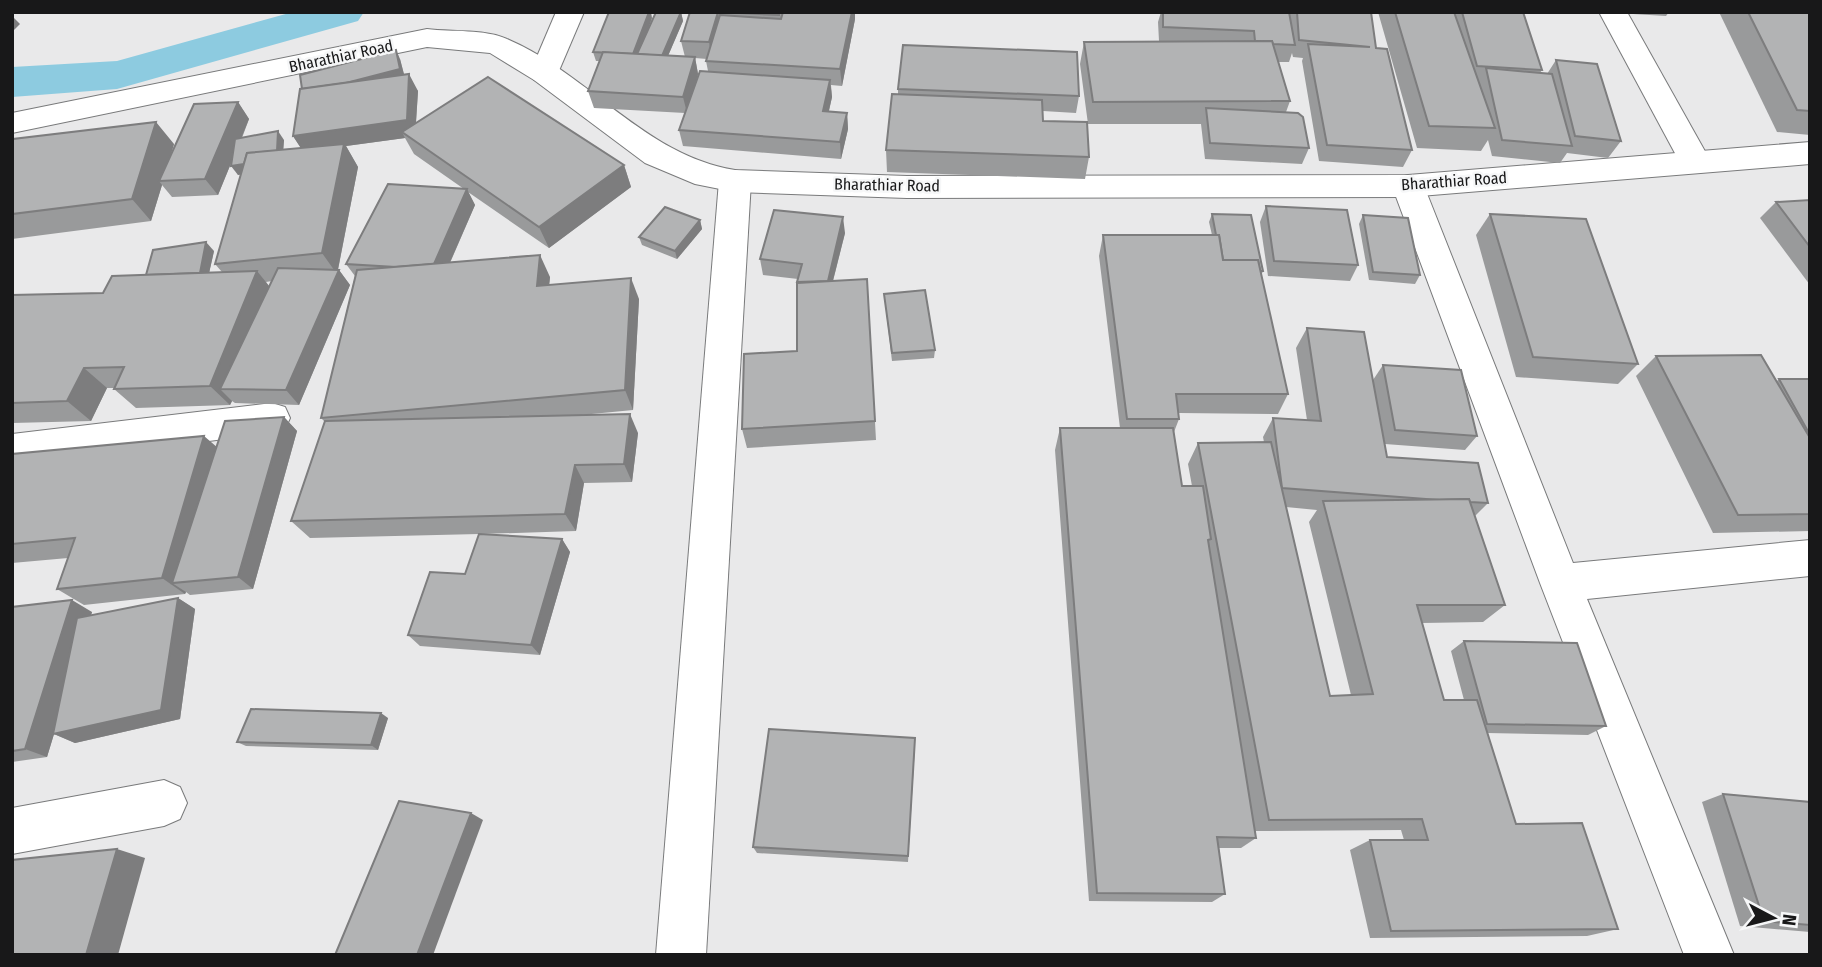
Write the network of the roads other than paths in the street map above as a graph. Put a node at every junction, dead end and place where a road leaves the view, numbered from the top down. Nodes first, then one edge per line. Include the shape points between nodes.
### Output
1 (570, 12) edge
2 (1613, 12) edge
3 (544, 73) junction
4 (12, 123) edge
5 (1810, 153) edge
6 (1695, 162) junction
7 (735, 181) junction
8 (1408, 186) junction
9 (272, 418) edge
10 (12, 450) edge
11 (1810, 558) edge
12 (1560, 583) junction
13 (164, 803) dead end
14 (12, 831) edge
15 (681, 955) edge
16 (1709, 955) edge

1 - 3 street
2 - 6 street
3 - 4 street, Bharathiar Road via 497,45 427,38
3 - 7 street, Bharathiar Road via 656,155 706,176
5 - 6 street, Bharathiar Road
6 - 8 street, Bharathiar Road
7 - 8 street, Bharathiar Road via 907,187
7 - 15 street
8 - 12 street
9 - 10 street
11 - 12 street
12 - 16 street
13 - 14 street

